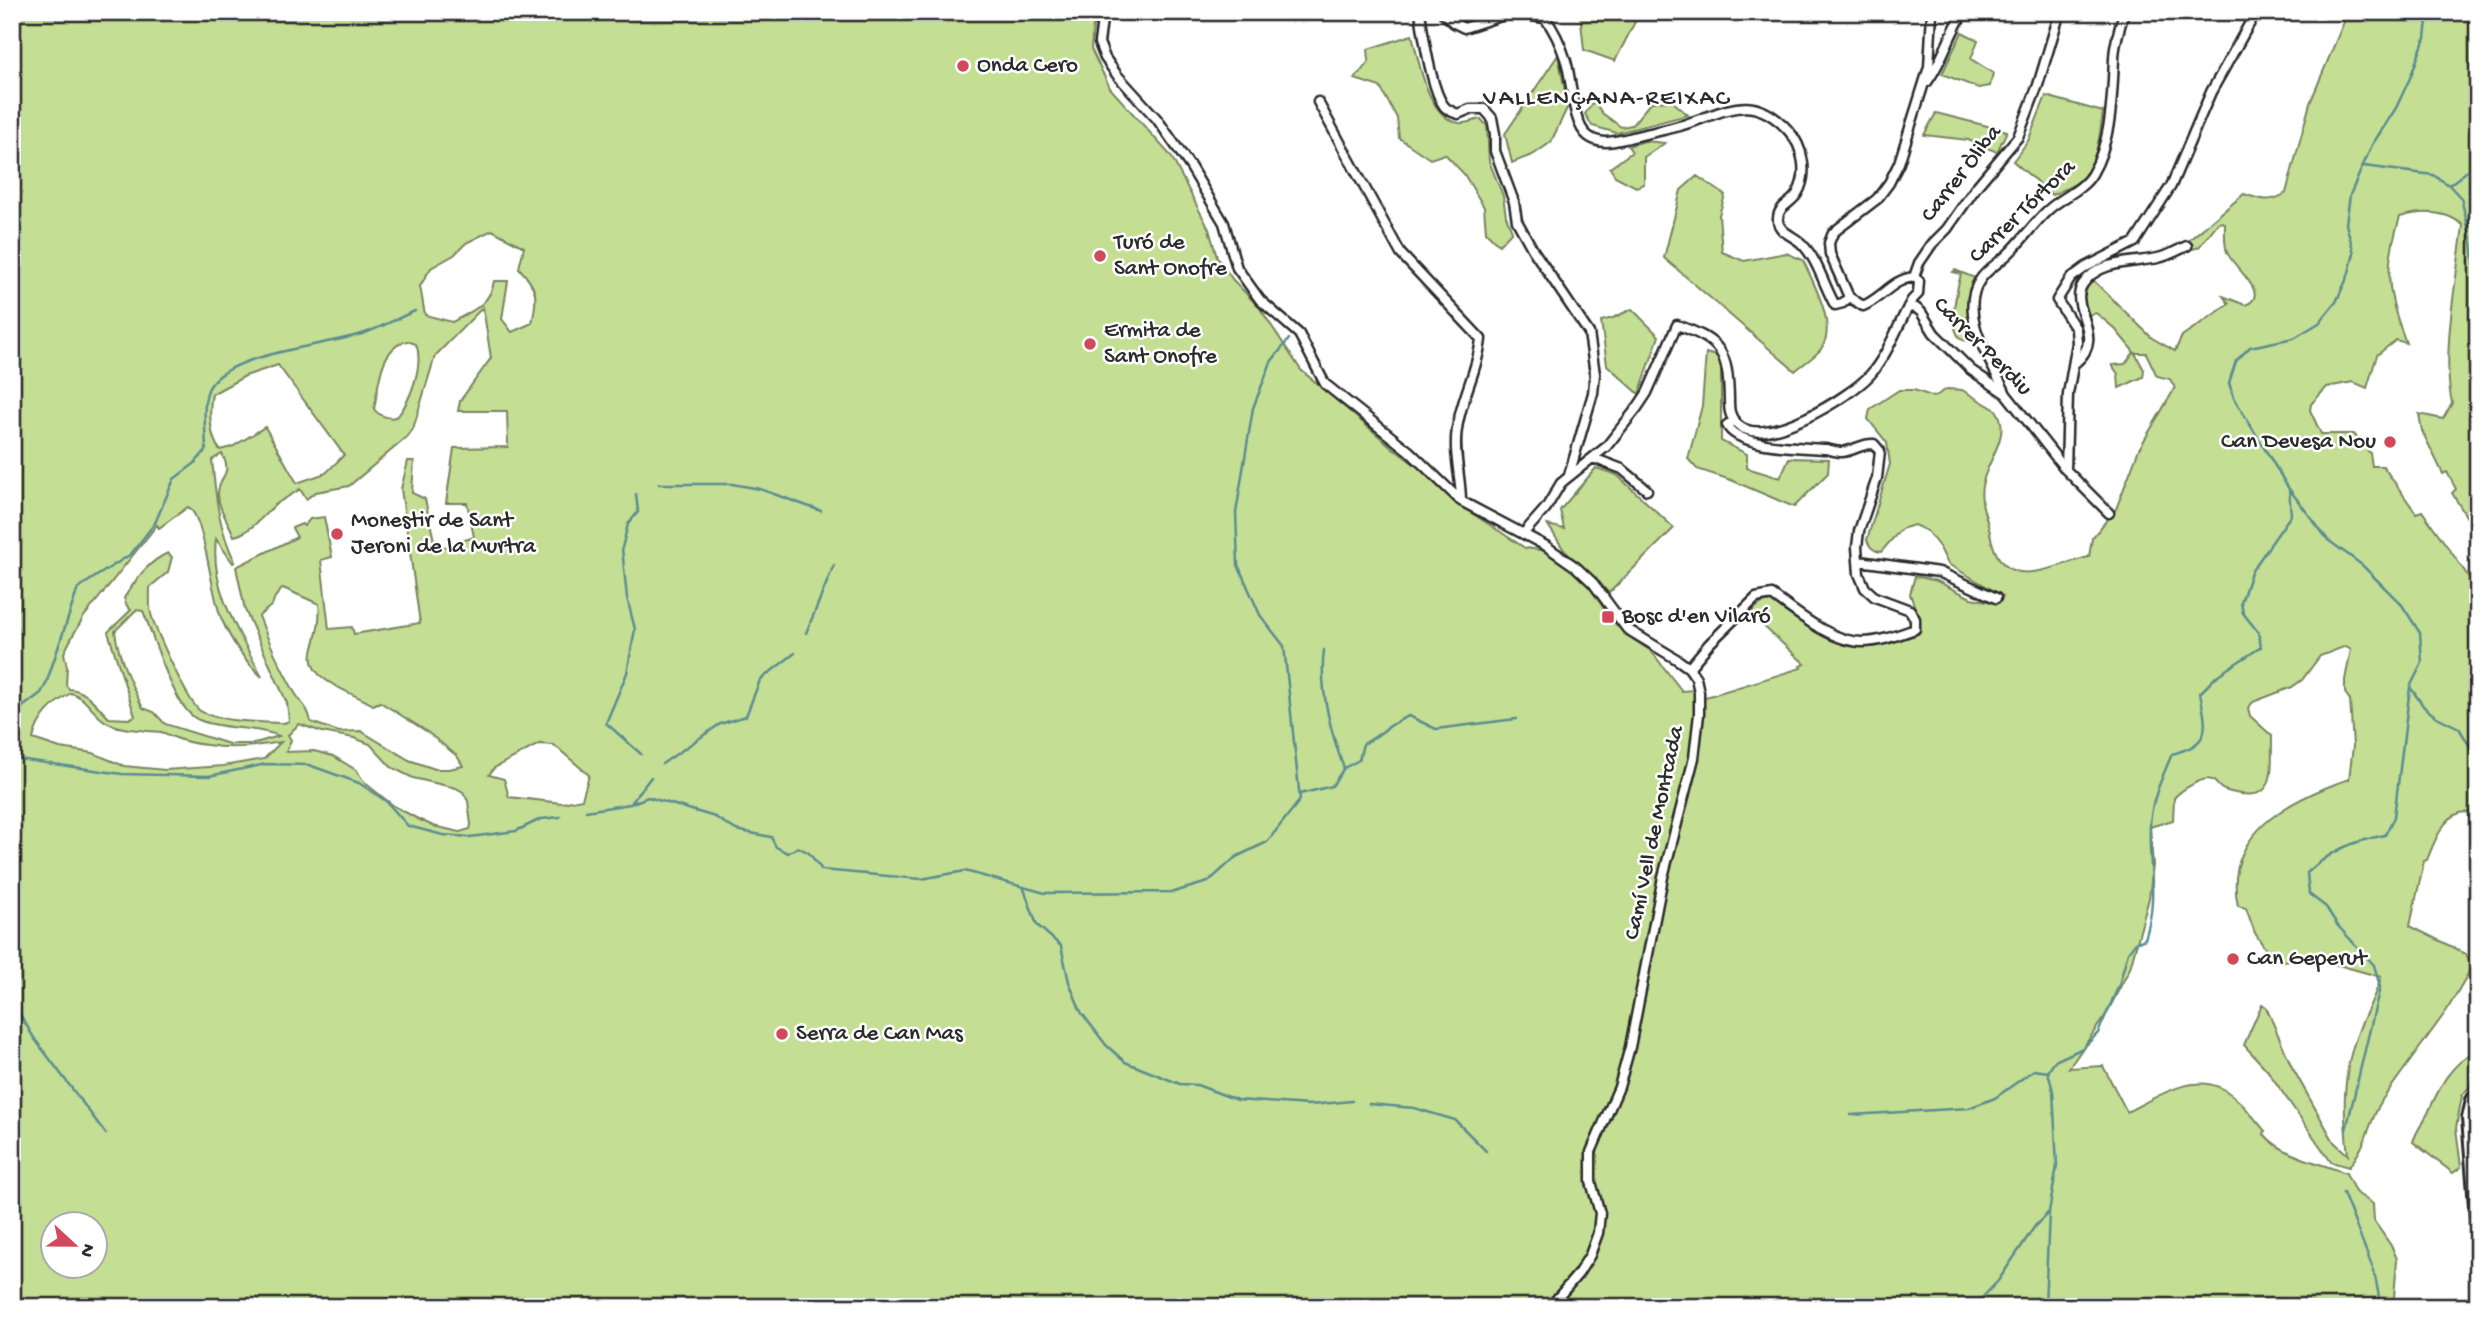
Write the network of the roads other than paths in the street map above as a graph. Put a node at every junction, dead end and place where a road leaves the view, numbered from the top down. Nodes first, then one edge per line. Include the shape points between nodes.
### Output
1 (1103, 12) edge
2 (1420, 12) edge
3 (1441, 12) edge
4 (1932, 12) edge
5 (1964, 12) edge
6 (2060, 12) edge
7 (2124, 12) edge
8 (2256, 12) edge
9 (1923, 87) junction
10 (1318, 102) dead end
11 (2188, 246) dead end
12 (1914, 277) junction
13 (1849, 297) junction
14 (1908, 307) junction
15 (2075, 363) junction
16 (2006, 394) junction
17 (1734, 420) junction
18 (1593, 458) junction
19 (2066, 470) junction
20 (1569, 476) junction
21 (1647, 490) dead end
22 (1461, 501) junction
23 (2109, 513) dead end
24 (1523, 534) junction
25 (1859, 561) junction
26 (1996, 598) dead end
27 (1689, 668) junction
28 (2478, 1092) edge
29 (2478, 1243) edge
30 (1550, 1307) edge

1 - 22 street via 1099,43 1105,58 1157,120 1203,187 1224,223 1237,268 1249,286 1298,334 1325,384 1409,451
2 - 20 street via 1439,98 1446,109 1458,114 1484,109 1492,118 1494,151 1517,221 1589,333 1594,354 1593,393
3 - 13 street via 1464,27 1510,13 1545,18 1566,62 1579,125 1601,142 1663,131 1743,106 1775,118 1800,147 1802,163 1797,194 1780,209 1777,220 1781,229 1808,251 1835,305
4 - 9 street via 1929,67
5 - 9 street
6 - 12 street, Carrer Òliba via 2018,137 1931,244
7 - 16 street, Carrer Tórtora via 2105,141 2091,177 2048,210 1976,287 1973,314
8 - 15 street via 2211,92 2171,186 2135,242 2086,267 2062,289 2057,300 2076,329
9 - 13 street via 1889,183 1866,209 1833,233 1829,243
10 - 22 street via 1401,254 1482,339 1457,430
11 - 15 street via 2160,258 2107,266 2090,275 2077,297 2088,339
12 - 13 street via 1900,279 1863,306
12 - 14 street, Carrer Òliba via 1919,281 1918,295
14 - 16 street, Carrer Perdiu via 1916,307 1934,333 1971,370
14 - 17 street via 1880,362 1852,390 1813,414 1773,430 1753,432
15 - 19 street via 2068,394
16 - 19 street, Carrer Perdiu
17 - 18 street via 1729,414 1728,366 1720,350 1709,339 1677,325 1647,393
17 - 25 street via 1727,425 1730,432 1754,442 1842,452 1874,444 1880,451 1877,478 1859,531
18 - 20 street
18 - 21 street via 1622,469
19 - 23 street, Carrer Perdiu
20 - 24 street
22 - 24 street
24 - 27 street via 1576,567 1627,629
25 - 26 street via 1939,572
25 - 27 street via 1865,588 1875,597 1910,610 1914,629 1859,642 1815,626 1772,595 1763,595
27 - 30 street, Camí Vell de Montcada via 1699,692 1694,758 1663,877 1630,1047 1591,1153 1591,1182 1600,1213 1598,1233 1578,1274
28 - 29 street via 2468,1118

